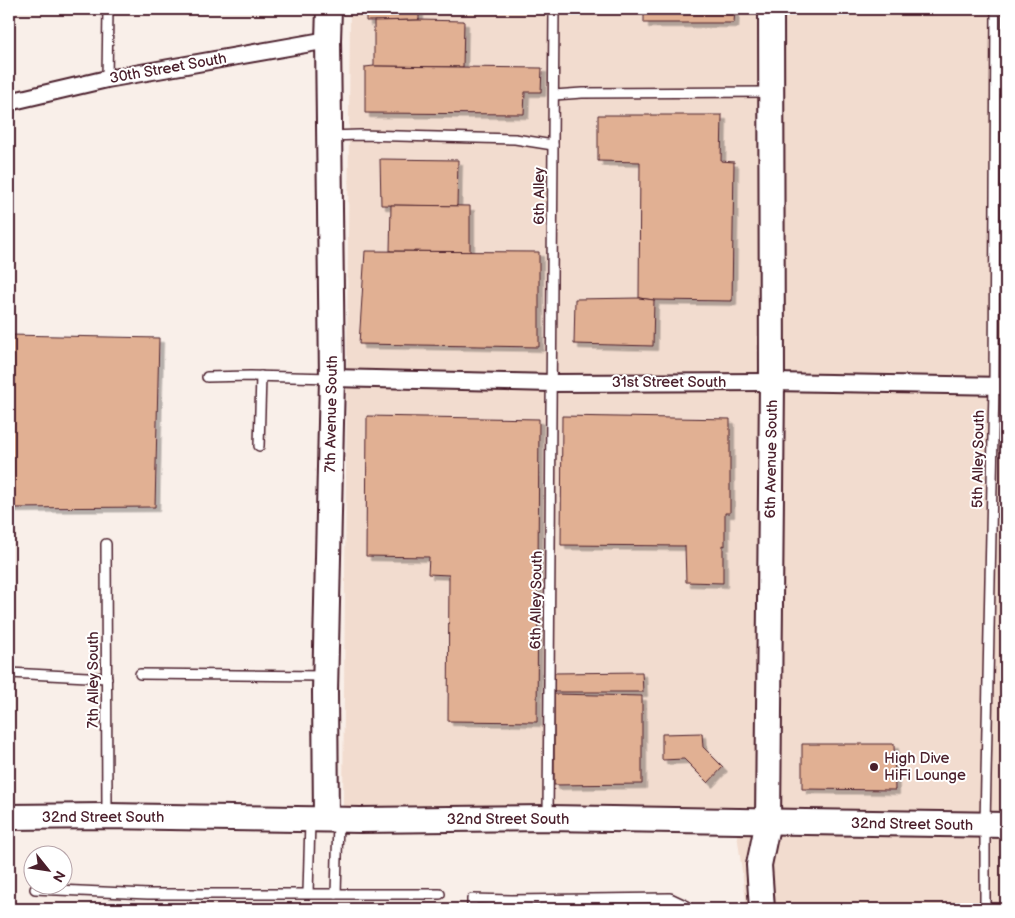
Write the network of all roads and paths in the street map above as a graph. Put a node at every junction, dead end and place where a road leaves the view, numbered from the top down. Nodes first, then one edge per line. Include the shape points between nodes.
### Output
1 (108, 9) edge
2 (330, 9) edge
3 (554, 9) edge
4 (771, 9) edge
5 (996, 9) edge
6 (328, 40) junction
7 (107, 79) junction
8 (771, 92) junction
9 (554, 95) junction
10 (9, 102) edge
11 (329, 136) junction
12 (553, 145) junction
13 (261, 376) junction
14 (207, 377) dead end
15 (332, 378) junction
16 (772, 382) junction
17 (552, 383) junction
18 (1000, 386) edge
19 (259, 446) dead end
20 (106, 544) dead end
21 (9, 673) edge
22 (140, 674) dead end
23 (326, 676) junction
24 (107, 678) junction
25 (107, 816) junction
26 (9, 817) edge
27 (548, 818) junction
28 (325, 819) junction
29 (768, 821) junction
30 (996, 825) edge
31 (72, 891) edge
32 (308, 893) junction
33 (336, 894) junction
34 (440, 894) dead end
35 (472, 909) edge
36 (687, 909) edge
37 (762, 909) edge
38 (985, 909) edge

1 - 7 lane
2 - 6 main road, 7th Avenue South
3 - 9 lane, 6th Alley
4 - 8 main road, 6th Avenue South
5 - 18 lane, 5th Alley South
6 - 7 street, 30th Street South
6 - 11 main road, 7th Avenue South
7 - 10 street, 30th Street South
8 - 9 lane
8 - 16 main road, 6th Avenue South
9 - 12 lane, 6th Alley
11 - 12 lane via 515,139
11 - 15 main road, 7th Avenue South
12 - 17 lane, 6th Alley
13 - 14 lane
13 - 15 lane
13 - 19 lane
15 - 17 street, 31st Street South
15 - 23 main road, 7th Avenue South
16 - 17 street, 31st Street South
16 - 18 street, 31st Street South
16 - 29 main road, 6th Avenue South
17 - 27 lane, 6th Alley South
18 - 30 lane, 5th Alley South
20 - 24 lane, 7th Alley South
21 - 24 lane
22 - 23 lane
23 - 28 main road, 7th Avenue South
24 - 25 lane, 7th Alley South
25 - 26 main road, 32nd Street South
25 - 28 main road, 32nd Street South
27 - 28 main road, 32nd Street South
27 - 29 main road, 32nd Street South
28 - 32 lane
28 - 33 lane
29 - 30 main road, 32nd Street South
29 - 37 main road, 6th Avenue South via 759,865
30 - 38 lane, 5th Alley South
31 - 32 lane via 148,894
32 - 33 lane
33 - 34 lane
35 - 36 lane via 472,899 670,898 687,906

